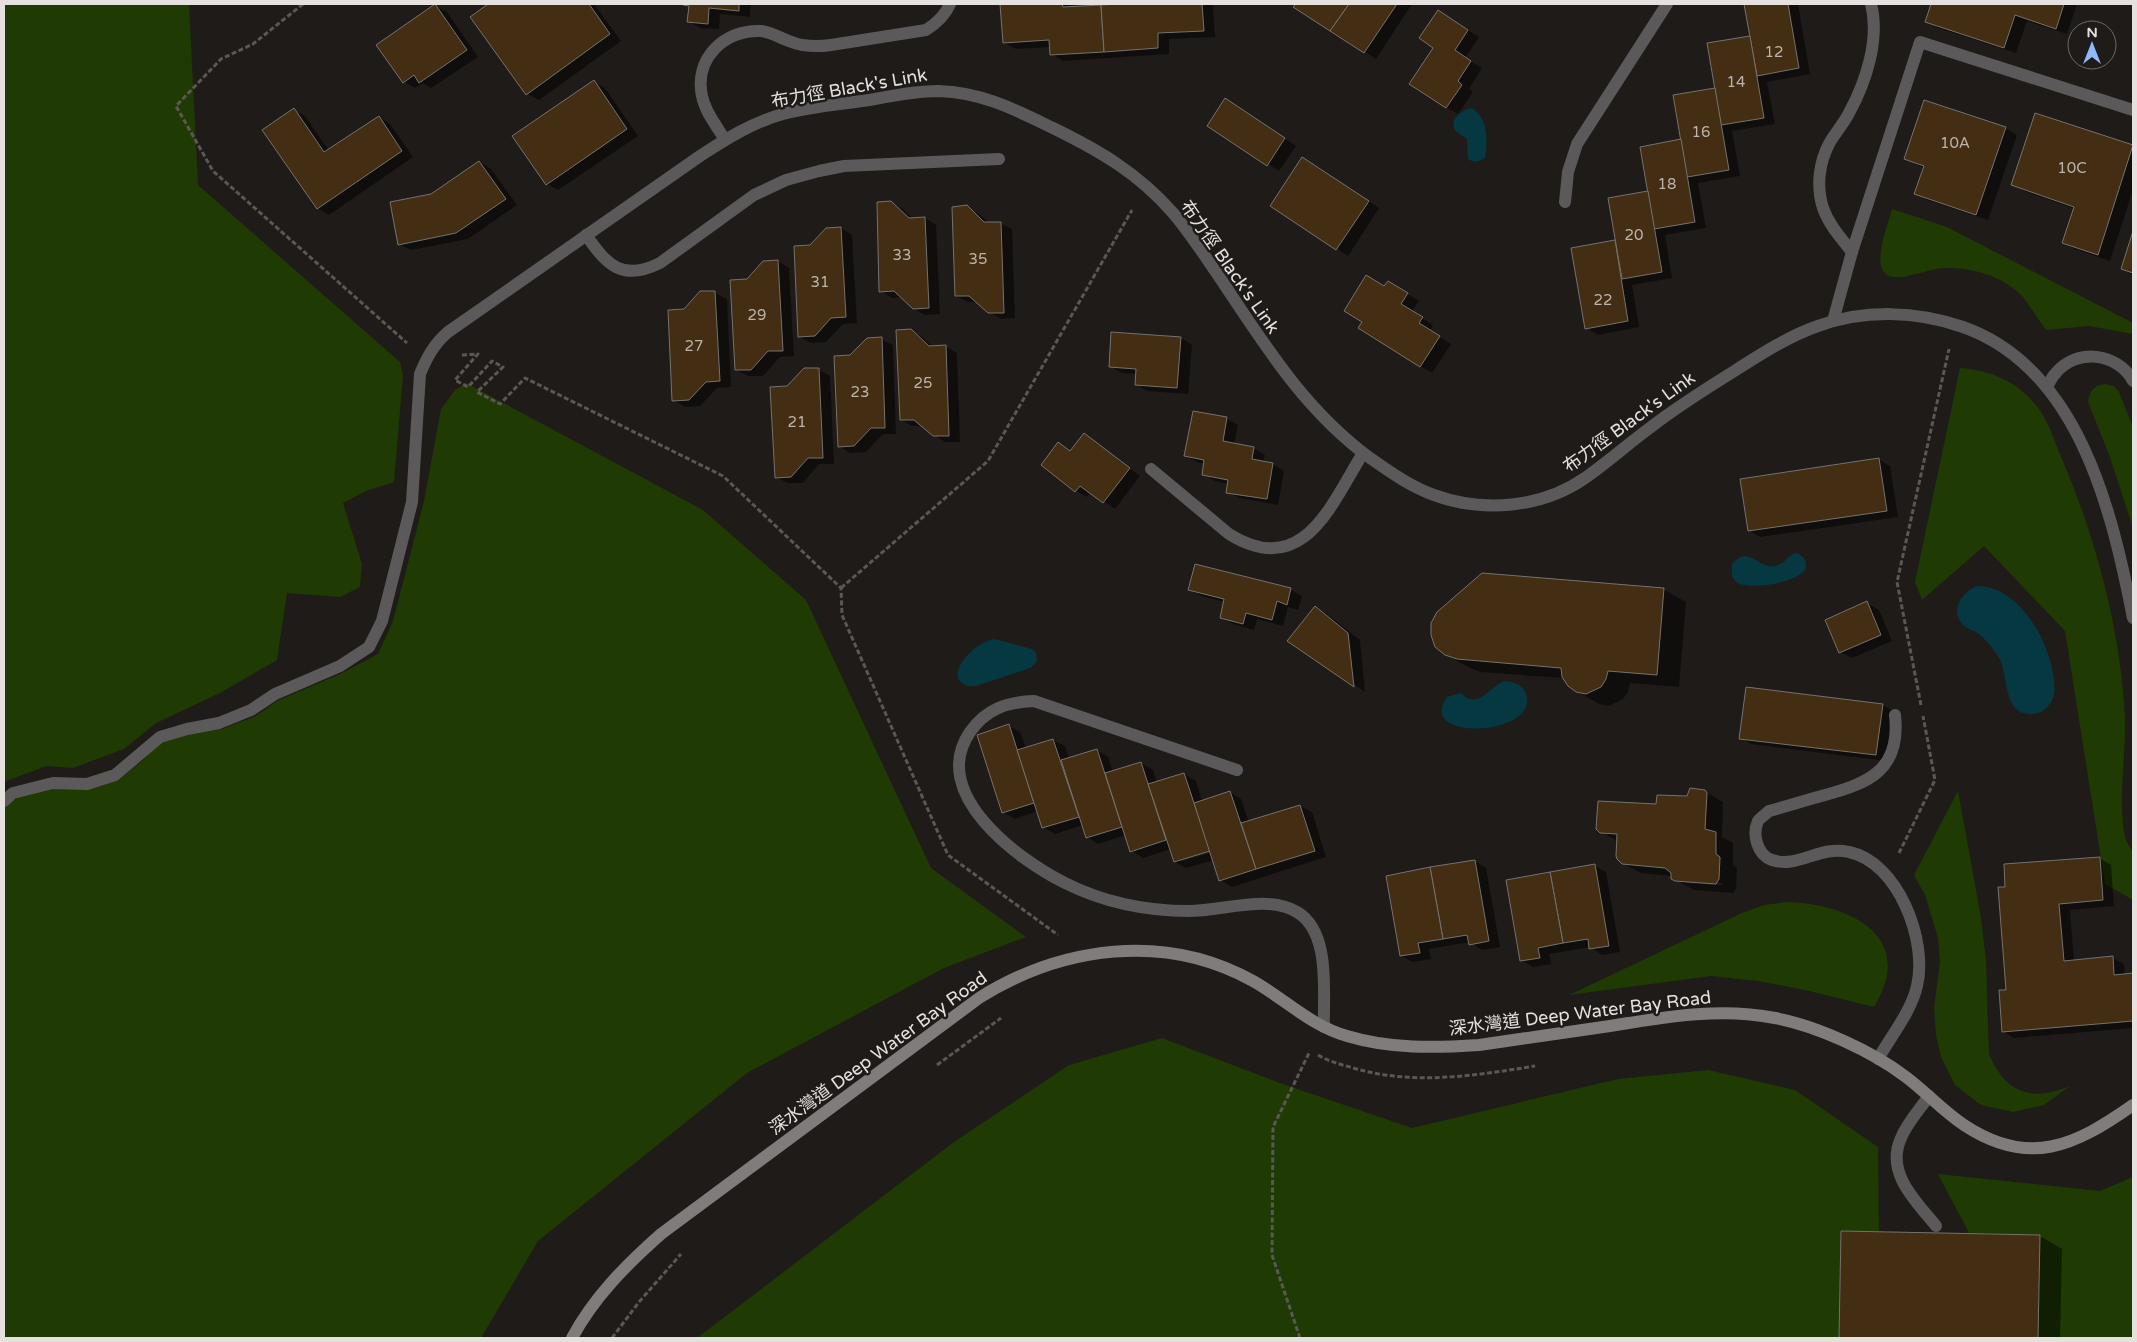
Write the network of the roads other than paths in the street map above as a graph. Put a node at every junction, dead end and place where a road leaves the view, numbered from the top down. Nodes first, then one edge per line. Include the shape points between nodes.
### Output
1 (950, 4) edge
2 (1667, 4) edge
3 (1871, 4) edge
4 (2133, 110) edge
5 (725, 140) junction
6 (999, 159) dead end
7 (1565, 202) dead end
8 (586, 235) junction
9 (1852, 252) junction
10 (1832, 321) junction
11 (2133, 381) edge
12 (2047, 387) junction
13 (1363, 453) junction
14 (1151, 469) dead end
15 (2133, 618) edge
16 (1895, 715) dead end
17 (1237, 770) dead end
18 (4, 801) edge
19 (1324, 1028) junction
20 (1878, 1059) junction
21 (1929, 1096) junction
22 (2133, 1105) edge
23 (1936, 1226) dead end
24 (572, 1338) edge

1 - 5 street via 936,24 926,30 816,47 764,31 733,35 710,54 700,83 708,113
2 - 7 street via 1578,144 1568,172
3 - 9 street via 1874,34 1862,84 1849,114 1830,142 1820,172 1823,207 1830,224
4 - 9 street via 1920,42
5 - 8 street, 布力徑 Black's Link
5 - 13 street, 布力徑 Black's Link via 784,113 935,91 957,92 1006,105 1098,150 1146,186 1172,212 1298,390 1328,423
6 - 8 street via 844,166 786,180 754,195 649,269 636,271 613,266 604,260
8 - 18 street, 布力徑 Black's Link via 448,332 427,356 417,392 412,502 382,621 369,647 340,666 275,694 251,710 219,723 187,728 160,737 115,775 87,784 53,783 13,793
9 - 10 street
10 - 12 street, 布力徑 Black's Link via 1877,314 1908,314 1954,324 1994,342 2018,359
10 - 13 street, 布力徑 Black's Link via 1813,327 1756,357 1679,406 1582,481 1530,502 1503,506 1455,502 1411,485
11 - 12 street via 2120,365 2108,359 2080,357 2054,374
12 - 15 street, 布力徑 Black's Link via 2073,425 2094,475 2111,527
13 - 14 street via 1308,536 1275,548 1251,545 1229,534
16 - 20 street via 1897,730 1889,757 1868,781 1769,811 1758,821 1755,835 1759,849 1770,859 1783,862 1835,850 1850,852 1870,861 1888,876 1905,904 1918,953 1918,984 1910,1006
17 - 19 street via 1034,700 1007,704 977,721 966,738 960,758 960,778 974,811 1031,863 1064,883 1094,896 1158,910 1190,911 1268,903 1284,905 1298,912 1309,922 1322,948
19 - 20 main road, 深水灣道 Deep Water Bay Road via 1369,1042 1446,1047 1692,1014 1746,1013 1805,1026
19 - 24 main road, 深水灣道 Deep Water Bay Road via 1233,970 1195,956 1126,950 1046,965 1022,974 979,998 661,1234 604,1290
20 - 21 main road, 深水灣道 Deep Water Bay Road
21 - 22 main road, 深水灣道 Deep Water Bay Road via 1980,1135 2006,1145 2031,1148 2075,1140 2110,1122
21 - 23 street via 1902,1136 1896,1156 1901,1179

